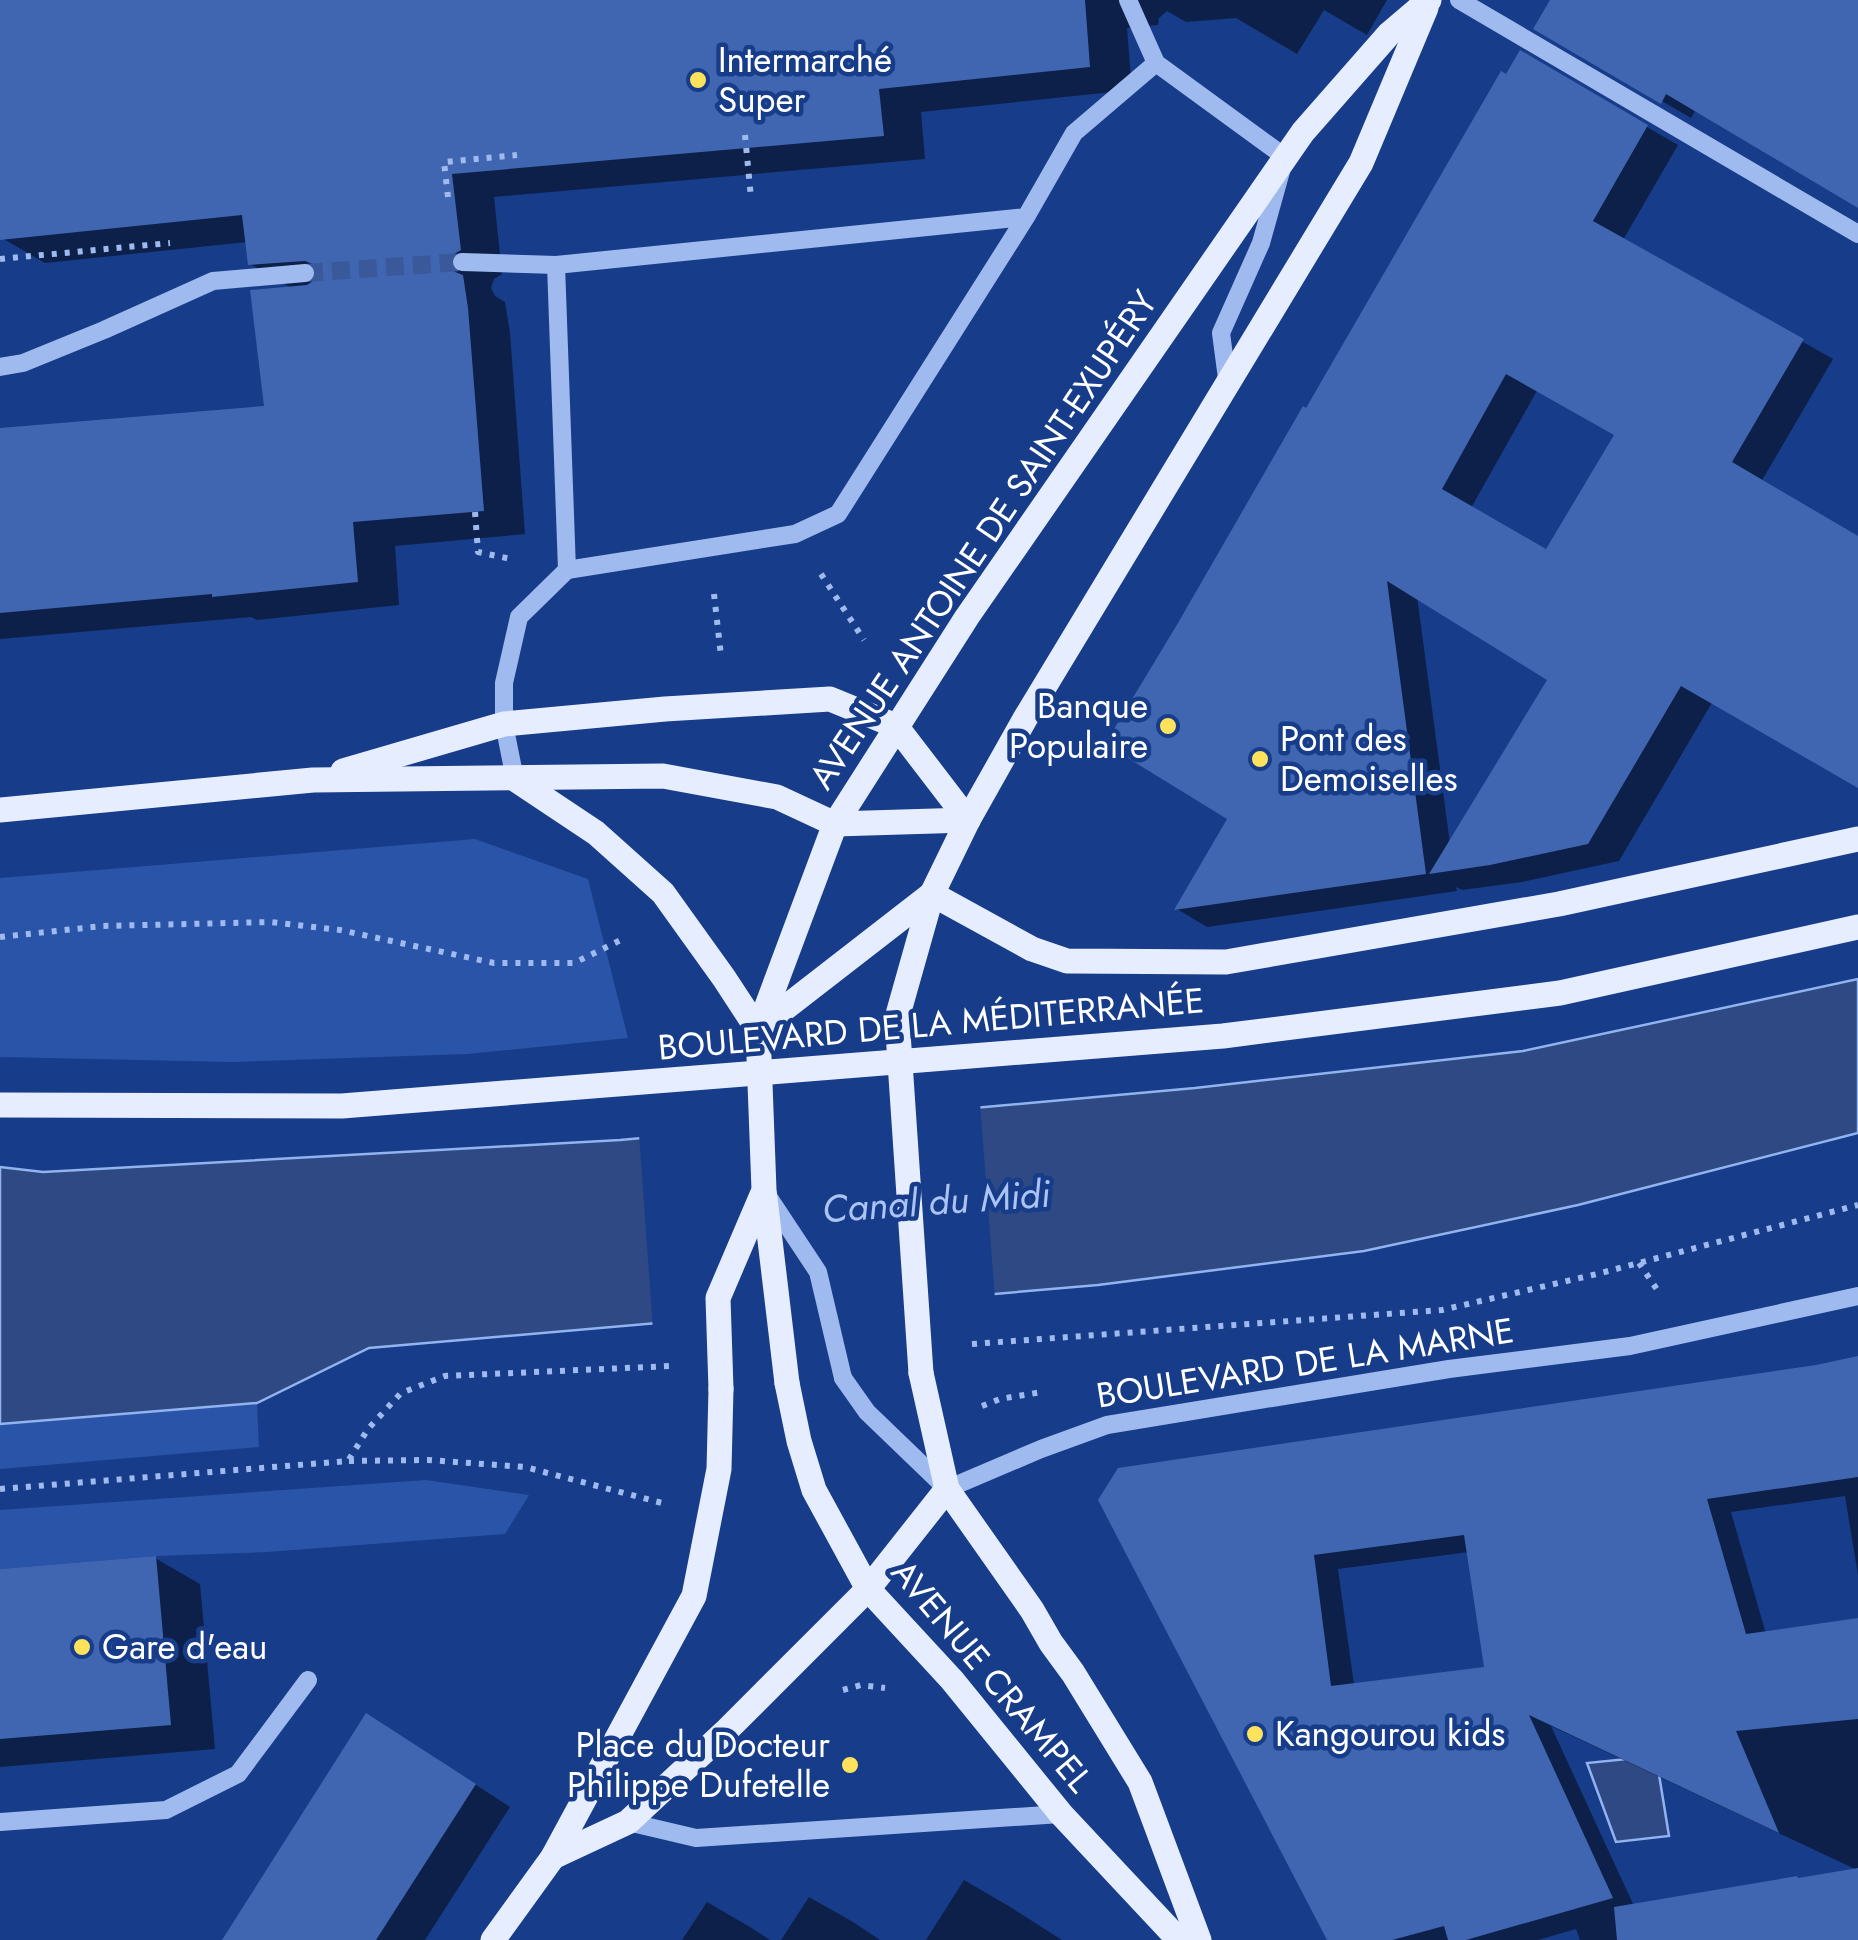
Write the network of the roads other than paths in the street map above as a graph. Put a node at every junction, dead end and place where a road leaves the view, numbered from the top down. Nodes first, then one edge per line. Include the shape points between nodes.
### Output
1 (1128, 0) edge
2 (1459, 0) edge
3 (1429, 1) edge
4 (1156, 63) junction
5 (1285, 157) junction
6 (1026, 217) junction
7 (1858, 234) edge
8 (462, 262) tunnel mouth
9 (556, 266) junction
10 (305, 273) tunnel mouth
11 (0, 367) edge
12 (1228, 386) junction
13 (567, 570) junction
14 (504, 724) junction
15 (896, 726) junction
16 (514, 779) junction
17 (313, 780) junction
18 (0, 810) edge
19 (968, 820) junction
20 (834, 824) junction
21 (1858, 839) edge
22 (932, 894) junction
23 (1858, 927) edge
24 (758, 1030) junction
25 (0, 1105) edge
26 (764, 1190) junction
27 (1858, 1296) edge
28 (921, 1372) joint
29 (948, 1489) junction
30 (868, 1589) junction
31 (308, 1680) dead end
32 (1061, 1814) junction
33 (0, 1822) edge
34 (628, 1822) junction
35 (552, 1858) junction
36 (493, 1940) edge
37 (1179, 1940) edge
38 (1199, 1940) edge

1 - 4 street
2 - 7 street
3 - 5 main road, AVENUE ANTOINE DE SAINT-EXUPÉRY via 1389,34
3 - 12 main road, AVENUE ANTOINE DE SAINT-EXUPÉRY via 1361,164
4 - 5 street
4 - 6 street via 1074,133
5 - 12 street via 1261,243 1221,333
5 - 15 main road, AVENUE ANTOINE DE SAINT-EXUPÉRY
6 - 9 street
6 - 13 street via 838,514 796,534
8 - 9 street
9 - 13 street
10 - 11 street via 213,281 24,363
12 - 19 main road, AVENUE ANTOINE DE SAINT-EXUPÉRY
13 - 14 street via 519,617 504,682
14 - 15 main road via 830,700
14 - 16 street
14 - 17 main road
15 - 19 main road
15 - 20 main road, AVENUE ANTOINE DE SAINT-EXUPÉRY
16 - 17 main road
16 - 20 main road via 664,776 778,798
16 - 24 main road via 596,833 663,894
17 - 18 main road
19 - 20 main road
19 - 22 main road, AVENUE ANTOINE DE SAINT-EXUPÉRY
20 - 24 main road, AVENUE ANTOINE DE SAINT-EXUPÉRY
21 - 22 main road, BOULEVARD DE LA MÉDITERRANÉE via 1559,904 1226,962 1067,961
22 - 24 main road, AVENUE ANTOINE DE SAINT-EXUPÉRY
22 - 28 main road, AVENUE ANTOINE DE SAINT-EXUPÉRY, bridge via 897,1018
23 - 25 main road, BOULEVARD DE LA MÉDITERRANÉE via 1560,994 1223,1036 342,1106
24 - 26 main road, bridge
26 - 29 street, bridge via 818,1272 843,1378 867,1412
26 - 30 main road, AVENUE CRAMPEL, bridge via 799,1441 814,1490
26 - 35 main road, bridge via 718,1298 719,1469 694,1596
27 - 29 street, BOULEVARD DE LA MARNE via 1630,1346 1107,1425
28 - 29 main road, AVENUE CRAMPEL
29 - 30 main road
29 - 38 main road, AVENUE CRAMPEL via 1140,1782
30 - 32 main road, AVENUE CRAMPEL
30 - 34 main road
31 - 33 street via 238,1774 166,1810
32 - 34 street via 696,1838
32 - 37 main road, AVENUE CRAMPEL
34 - 35 main road
35 - 36 main road

